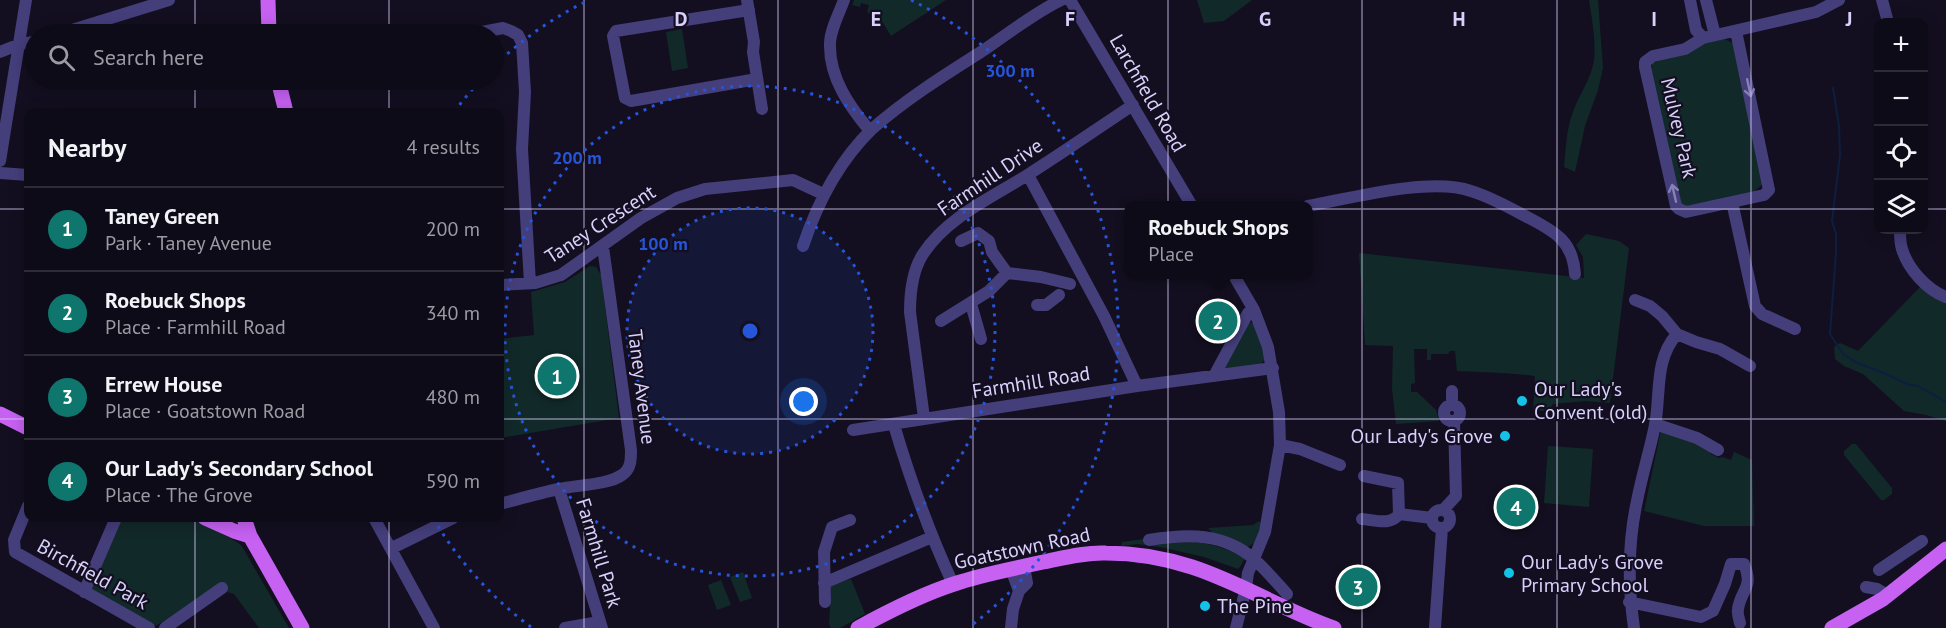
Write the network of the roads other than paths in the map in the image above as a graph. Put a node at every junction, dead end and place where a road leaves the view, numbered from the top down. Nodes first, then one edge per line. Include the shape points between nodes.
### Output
1 (26, 0) edge
2 (169, 0) edge
3 (268, 0) edge
4 (844, 0) edge
5 (1060, 0) edge
6 (1070, 0) edge
7 (1690, 0) edge
8 (1707, 0) edge
9 (1839, 0) edge
10 (1882, 0) edge
11 (135, 5) edge
12 (748, 5) edge
13 (1887, 18) edge
14 (85, 24) edge
15 (269, 24) edge
16 (504, 28) edge
17 (1736, 31) junction
18 (1715, 35) junction
19 (1703, 38) junction
20 (24, 43) edge
21 (20, 44) junction
22 (0, 52) edge
23 (757, 79) junction
24 (280, 90) edge
25 (1133, 105) junction
26 (285, 108) edge
27 (762, 109) dead end
28 (870, 131) junction
29 (0, 161) edge
30 (0, 172) edge
31 (1028, 174) junction
32 (24, 175) edge
33 (824, 194) junction
34 (1189, 201) edge
35 (1732, 202) junction
36 (1313, 205) edge
37 (1900, 234) edge
38 (961, 241) dead end
39 (803, 246) dead end
40 (603, 247) junction
41 (1007, 273) junction
42 (1575, 274) dead end
43 (1236, 279) edge
44 (530, 283) junction
45 (504, 285) edge
46 (1946, 297) edge
47 (1635, 300) dead end
48 (971, 304) junction
49 (1037, 305) dead end
50 (1254, 310) junction
51 (941, 321) dead end
52 (1795, 329) dead end
53 (1677, 334) junction
54 (981, 339) dead end
55 (1750, 366) dead end
56 (1273, 368) junction
57 (1214, 376) junction
58 (1137, 386) junction
59 (1452, 391) dead end
60 (0, 414) edge
61 (924, 418) junction
62 (1655, 424) junction
63 (894, 425) junction
64 (24, 426) edge
65 (853, 430) dead end
66 (1280, 445) junction
67 (1718, 450) dead end
68 (1340, 465) dead end
69 (1364, 476) dead end
70 (559, 489) junction
71 (504, 503) edge
72 (1443, 510) junction
73 (1400, 514) junction
74 (24, 516) edge
75 (1432, 518) junction
76 (1362, 519) dead end
77 (850, 520) dead end
78 (114, 522) edge
79 (227, 522) edge
80 (245, 522) edge
81 (376, 522) edge
82 (445, 522) edge
83 (1442, 528) junction
84 (250, 536) junction
85 (932, 537) junction
86 (1149, 540) dead end
87 (392, 548) junction
88 (1946, 549) edge
89 (1254, 560) junction
90 (1925, 565) junction
91 (1018, 568) junction
92 (1879, 570) dead end
93 (824, 583) junction
94 (953, 584) junction
95 (1866, 587) dead end
96 (222, 588) dead end
97 (1246, 588) junction
98 (84, 592) junction
99 (1287, 594) dead end
100 (1887, 595) junction
101 (825, 602) dead end
102 (1629, 602) junction
103 (1740, 623) dead end
104 (601, 625) edge
105 (149, 628) edge
106 (165, 628) edge
107 (302, 628) edge
108 (434, 628) edge
109 (565, 628) edge
110 (858, 628) edge
111 (1011, 628) edge
112 (1236, 628) edge
113 (1335, 628) edge
114 (1435, 628) edge
115 (1634, 628) edge
116 (1832, 628) edge

1 - 21 street
2 - 11 street
3 - 15 main road
4 - 28 street via 830,43 831,63 850,105
5 - 28 street via 940,78
6 - 25 street, Larchfield Road
7 - 19 street via 1696,30
8 - 18 street
9 - 17 street via 1816,12
10 - 13 street
11 - 14 street
12 - 23 street
12 - 23 street via 616,31 613,36 625,98 631,101
16 - 44 street via 518,35 522,43 522,149
17 - 18 street, Mulvey Park
17 -> 35 street, Mulvey Park via 1770,185 1764,195
18 - 19 street, Mulvey Park
35 -> 19 street, Mulvey Park via 1686,212 1676,206 1645,67 1651,57 1685,49
20 - 21 street
21 - 22 street
21 - 29 street
23 - 27 street
24 - 26 main road
25 - 31 street, Farmhill Drive
25 - 34 street, Larchfield Road
28 - 33 street
30 - 32 street
31 - 58 street
31 - 61 street, Farmhill Drive via 940,233 918,263 910,312
33 - 39 street
33 - 40 street, Taney Crescent via 793,180 705,189 677,198 641,218
35 - 52 street via 1755,306 1762,314
36 - 42 street via 1418,186 1469,190 1559,236 1572,255
37 - 46 street via 1901,248 1910,267
38 - 41 street via 978,233 989,241
40 - 44 street, Taney Crescent via 561,275
40 - 70 street, Taney Avenue via 631,461 622,476
41 - 48 street
41 - 49 street via 1041,277 1065,291 1046,305
43 - 50 street
44 - 45 street, Taney Crescent
47 - 53 street via 1650,306
48 - 51 street
48 - 54 street
50 - 56 street
50 - 57 street via 1248,313
53 - 55 street via 1720,349
53 - 62 street via 1661,362
56 - 57 street, Farmhill Road
56 - 66 street
57 - 58 street, Farmhill Road
58 - 61 street, Farmhill Road
59 - 72 street via 1452,404 1460,410 1454,421 1456,496
60 - 64 main road
61 - 63 street, Farmhill Road
62 - 67 street via 1697,438
62 - 102 street via 1636,503
63 - 65 street, Farmhill Road
63 - 85 street
66 - 68 street
66 - 89 street via 1265,532
69 - 73 street via 1403,484
70 - 71 street, Taney Avenue
70 - 104 street, Farmhill Park
72 - 75 street via 1437,510
72 - 83 street via 1450,520
73 - 75 street
73 - 76 street via 1393,521
74 - 98 street, Birchfield Park via 14,540 18,555
75 - 83 street via 1434,525
77 - 93 street via 832,527 824,552
78 - 98 street
79 - 84 main road
80 - 84 main road
81 - 87 street
82 - 87 street
83 - 114 street
84 - 107 main road
85 - 93 street
85 - 94 street
86 - 89 street via 1206,537 1238,547
87 - 108 street
88 - 90 main road
89 - 97 street
89 - 99 street
90 - 92 street via 1917,544
90 - 100 main road
91 - 94 main road, Goatstown Road
91 - 97 main road, Goatstown Road via 1095,553 1130,554 1190,566
91 - 111 street via 1027,583 1018,591
93 - 101 street
94 - 110 main road, Goatstown Road
95 - 100 street
96 - 106 street
97 - 112 street
97 - 113 main road, Goatstown Road
98 - 105 street, Birchfield Park
100 - 116 main road
102 - 103 street via 1701,617 1713,611 1731,564 1744,564 1748,585 1737,610
102 - 115 street
104 - 109 street

